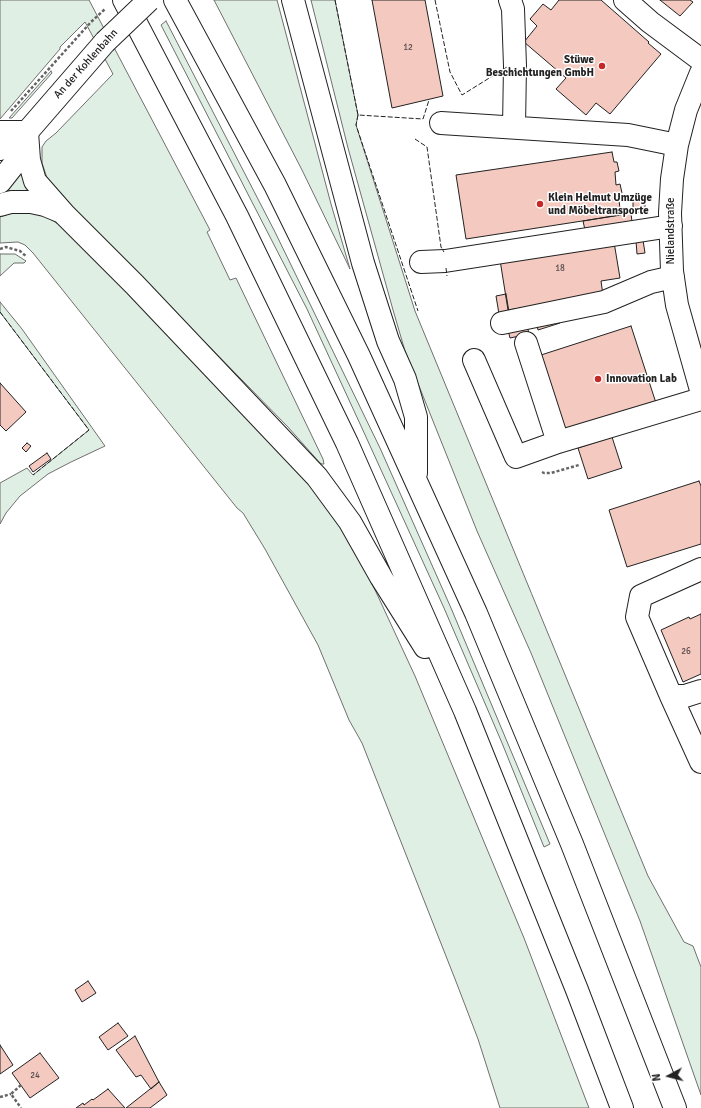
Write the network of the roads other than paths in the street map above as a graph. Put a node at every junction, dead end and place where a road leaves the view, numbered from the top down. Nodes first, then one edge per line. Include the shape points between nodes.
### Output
1 (149, 0) edge
2 (175, 0) edge
3 (293, 0) edge
4 (510, 0) edge
5 (625, 0) edge
6 (117, 2) edge
7 (701, 60) edge
8 (701, 73) edge
9 (4, 123) edge
10 (441, 123) dead end
11 (514, 127) junction
12 (27, 132) junction
13 (677, 145) junction
14 (0, 149) edge
15 (0, 182) edge
16 (0, 205) edge
17 (64, 214) junction
18 (671, 226) junction
19 (421, 262) dead end
20 (673, 277) junction
21 (502, 323) dead end
22 (526, 343) dead end
23 (474, 360) dead end
24 (701, 390) edge
25 (701, 399) edge
26 (558, 442) junction
27 (416, 479) junction
28 (701, 569) edge
29 (701, 691) edge
30 (671, 696) junction
31 (465, 711) junction
32 (701, 762) edge
33 (622, 1108) edge
34 (675, 1108) edge

1 - 12 main road, An der Kohlenbahn, bridge via 98,49
2 - 27 main road via 275,185
3 - 27 main road via 363,263 416,417
4 - 11 main road via 513,9 515,66
5 - 7 main road
6 - 31 main road via 237,216 347,443
8 - 13 main road, Nielandstraße via 686,110
9 - 12 main road
10 - 11 main road
11 - 13 main road via 628,134
12 - 14 main road, An der Kohlenbahn via 6,141
12 - 15 main road, An der Kohlenbahn via 19,158
12 - 17 main road via 29,160 35,181
13 - 18 main road, Nielandstraße via 672,179
16 - 17 main road via 31,202
17 - 31 main road via 318,477 350,522 381,577
18 - 19 main road via 445,261
18 - 20 main road, Nielandstraße
20 - 21 main road via 651,282 604,302
20 - 24 main road, Nielandstraße via 677,305
22 - 26 main road
23 - 26 main road via 516,458
25 - 26 main road
27 - 34 main road via 476,613 572,844
28 - 30 main road via 641,596 637,617
29 - 30 main road via 685,696
30 - 32 main road
31 - 33 main road

